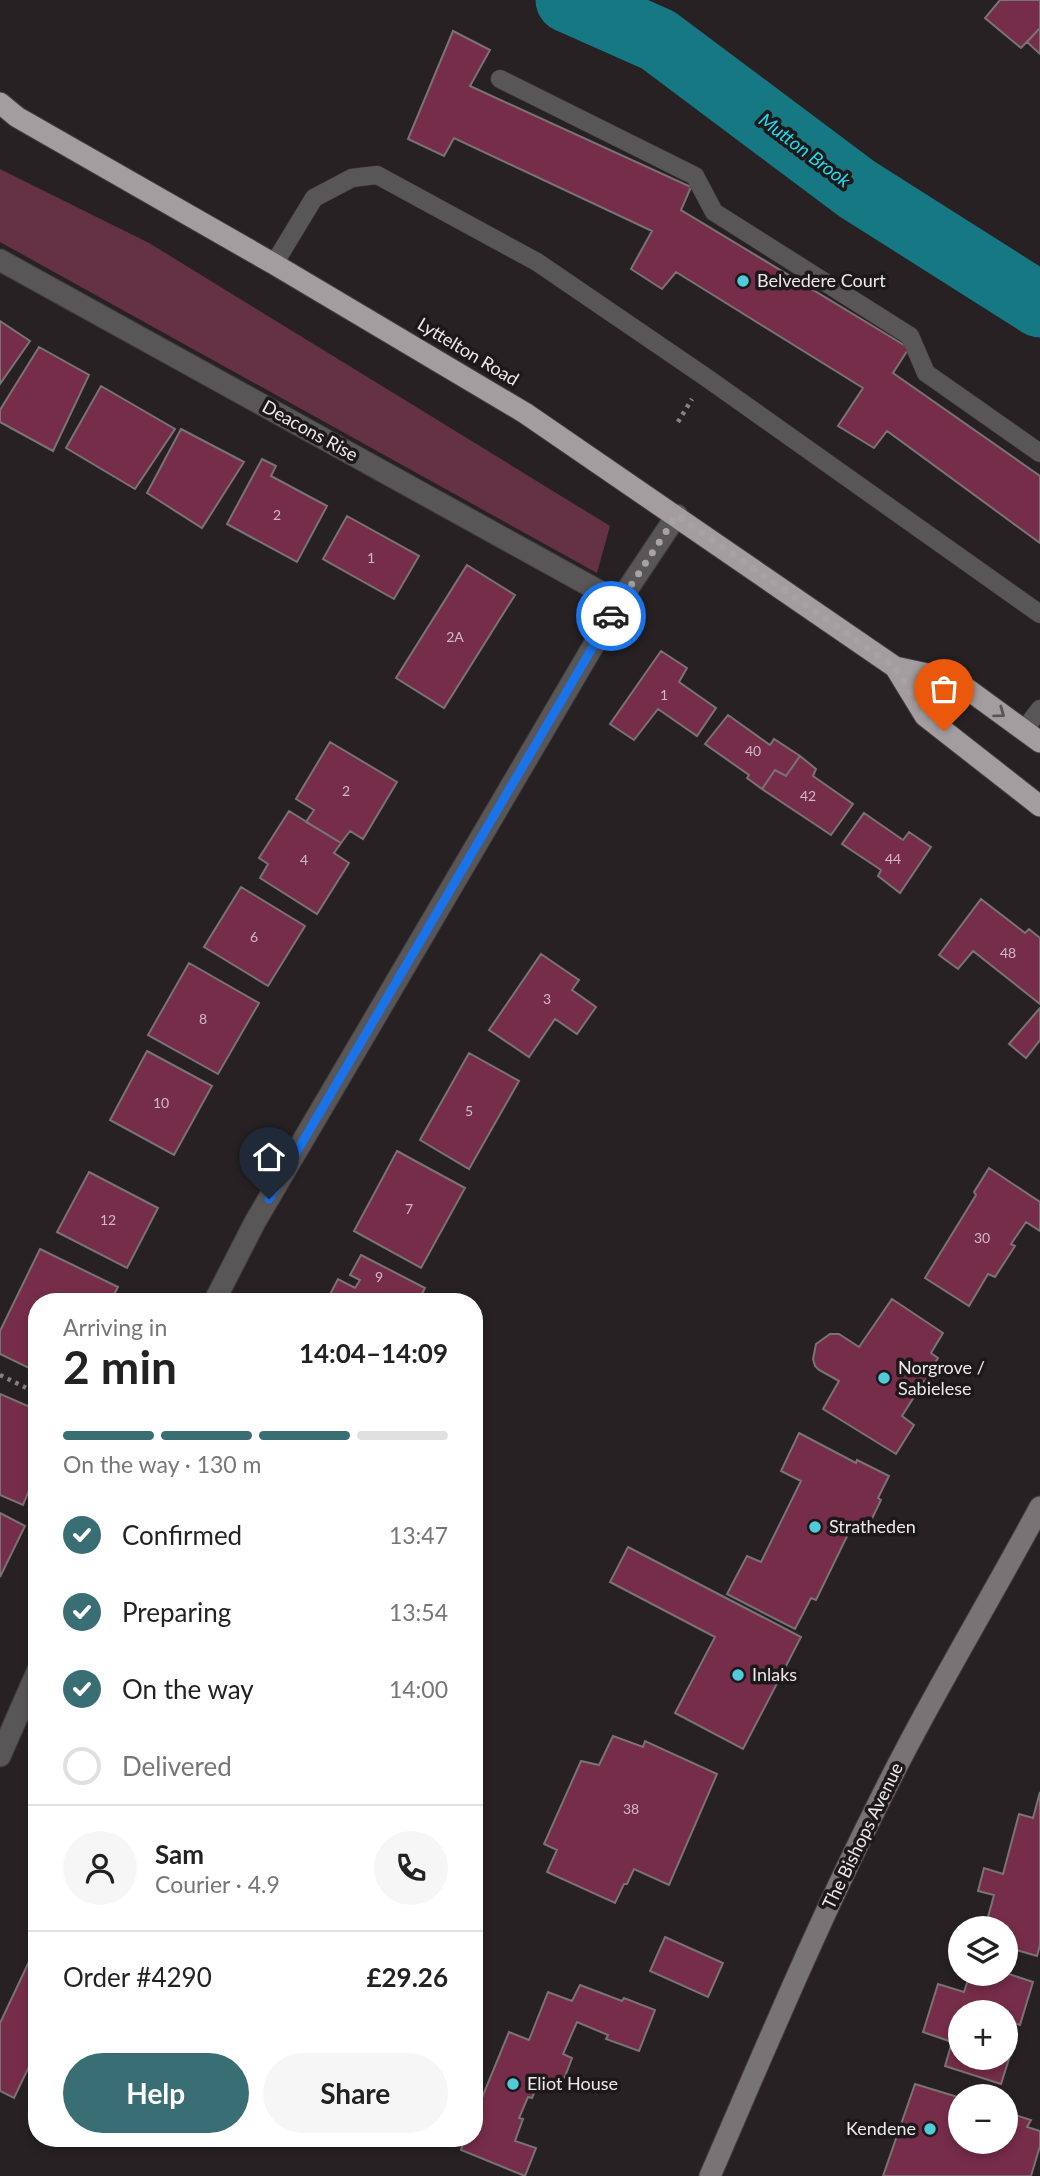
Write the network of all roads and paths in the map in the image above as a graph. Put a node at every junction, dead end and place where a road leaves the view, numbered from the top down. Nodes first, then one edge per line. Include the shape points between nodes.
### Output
1 (500, 79) dead end
2 (0, 103) edge
3 (8, 116) edge
4 (0, 260) edge
5 (274, 264) junction
6 (694, 397) dead end
7 (677, 422) dead end
8 (1040, 453) edge
9 (677, 515) junction
10 (619, 602) junction
11 (1040, 614) edge
12 (895, 667) junction
13 (1040, 709) edge
14 (1032, 736) edge
15 (1040, 806) edge
16 (219, 1293) edge
17 (0, 1375) edge
18 (28, 1388) edge
19 (1040, 1507) edge
20 (28, 1692) edge
21 (0, 1756) edge
22 (710, 2176) edge

1 - 8 lane via 695,176 714,212 910,336 926,373
2 - 3 highway, Lyttelton Road
3 - 5 highway, Lyttelton Road
4 - 10 street, Deacons Rise
5 - 9 highway, Lyttelton Road via 525,413
5 - 11 lane via 314,198 352,178 377,175 537,262
6 - 7 path
9 - 10 street
9 - 12 highway, Lyttelton Road
10 - 16 street via 255,1222
12 -> 14 highway, Lyttelton Road via 955,680
12 - 15 highway, Lyttelton Road via 925,716
13 - 14 lane
17 - 18 path
19 - 22 street, The Bishops Avenue via 874,1812 809,1947
20 - 21 street

